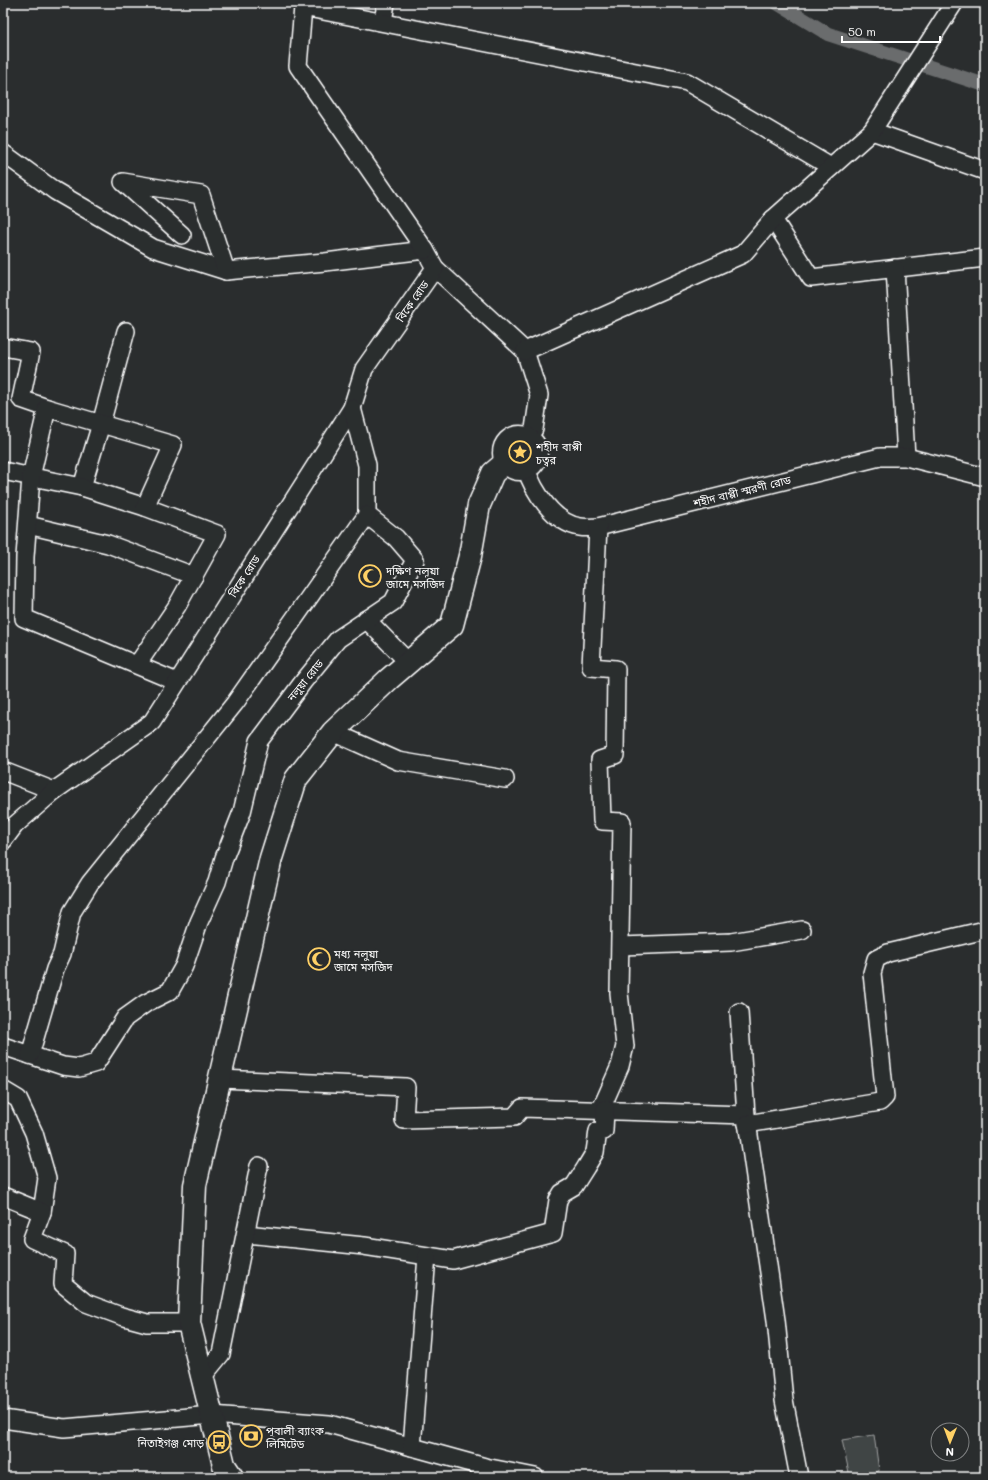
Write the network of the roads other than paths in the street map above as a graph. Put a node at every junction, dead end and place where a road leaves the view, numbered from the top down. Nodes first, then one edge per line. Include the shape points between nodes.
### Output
1 (386, 3) edge
2 (954, 4) edge
3 (383, 22) junction
4 (872, 131) junction
5 (3, 153) edge
6 (831, 167) junction
7 (985, 170) edge
8 (773, 219) junction
9 (182, 235) dead end
10 (425, 250) junction
11 (985, 258) edge
12 (435, 268) junction
13 (895, 268) junction
14 (226, 271) junction
15 (126, 331) dead end
16 (3, 348) edge
17 (525, 351) junction
18 (47, 408) junction
19 (352, 408) junction
20 (101, 424) junction
21 (528, 439) joint
22 (906, 457) junction
23 (516, 465) junction
24 (3, 472) edge
25 (31, 477) junction
26 (985, 477) edge
27 (82, 487) junction
28 (145, 506) junction
29 (367, 515) junction
30 (28, 525) junction
31 (598, 527) junction
32 (194, 576) junction
33 (366, 619) junction
34 (409, 663) junction
35 (137, 665) junction
36 (177, 682) junction
37 (333, 732) junction
38 (3, 771) edge
39 (505, 779) dead end
40 (54, 791) junction
41 (3, 841) edge
42 (802, 930) dead end
43 (985, 930) edge
44 (621, 946) junction
45 (739, 1012) dead end
46 (3, 1046) edge
47 (30, 1055) junction
48 (220, 1078) junction
49 (3, 1090) edge
50 (603, 1109) junction
51 (747, 1120) junction
52 (259, 1166) dead end
53 (3, 1196) edge
54 (42, 1212) junction
55 (246, 1234) junction
56 (427, 1256) junction
57 (188, 1323) junction
58 (203, 1376) junction
59 (212, 1414) junction
60 (3, 1419) edge
61 (412, 1447) junction
62 (226, 1473) edge
63 (535, 1477) edge
64 (799, 1477) edge

1 - 3 street
2 - 4 street
3 - 6 street via 687,82
3 - 10 street via 303,7 298,66
4 - 6 street
4 - 7 street
5 - 14 street via 55,191 153,248
6 - 8 street
8 - 13 street via 811,278
8 - 17 street via 743,254
9 - 14 street via 123,182 201,195
10 - 12 street
10 - 14 street
11 - 13 street
12 - 17 street
12 - 19 street, বিকে রোড via 364,369
13 - 22 street
15 - 20 street
16 - 18 street via 31,352 21,399
17 - 21 street via 539,395 534,429
18 - 20 street
18 - 25 street
19 - 29 street via 367,465
19 - 36 street, বিকে রোড
20 - 27 street
20 - 28 street via 173,445
21 - 23 main road via 518,437 508,442 503,452
22 - 26 street, শহীদ বাপ্পী স্মরণী রোড
22 - 31 street, শহীদ বাপ্পী স্মরণী রোড via 880,457
23 - 31 street, শহীদ বাপ্পী স্মরণী রোড via 563,521 580,527
23 - 34 main road via 493,473 479,505 470,556 452,625
24 - 25 street
25 - 27 street
25 - 30 street
27 - 28 street
28 - 32 street via 217,534
29 - 33 street, নলুয়া রোড via 396,538 415,560 393,602
29 - 47 street via 235,703 90,883 72,912 62,954 55,969
30 - 32 street via 108,544
30 - 35 street via 24,618
31 - 44 street via 591,667 616,669 615,755 600,760 602,821 622,822
32 - 35 street
33 - 34 street
33 - 47 street, নলুয়া রোড via 338,639 259,741 242,812 217,882 198,922 184,966 170,991 146,1003 125,1018 96,1063 79,1068 63,1066
34 - 37 main road
35 - 36 street
36 - 40 street, বিকে রোড via 152,722
37 - 39 street via 398,761
37 - 48 main road via 296,779 271,858
38 - 40 street
40 - 41 street, বিকে রোড via 15,824
42 - 44 street via 731,942
43 - 51 street via 888,953 876,959 872,973 886,1097 880,1102
44 - 50 street via 619,993 625,1046
45 - 51 street
46 - 47 street
48 - 50 street via 406,1087 404,1120 514,1117 522,1108
48 - 57 main road via 194,1185
49 - 54 street via 18,1099 34,1133 47,1178
50 - 51 street
50 - 56 street via 604,1131 598,1131 594,1152 574,1186 562,1193 558,1200 553,1233 453,1260
51 - 64 street via 776,1320 784,1400
52 - 55 street
53 - 54 street
54 - 57 street via 32,1239 65,1254 63,1284 86,1303 147,1322
55 - 56 street via 364,1246
55 - 58 street via 221,1354
56 - 61 street
57 - 58 main road
58 - 59 main road
59 - 60 street via 64,1428
59 - 61 street via 329,1424
59 - 62 main road
61 - 63 street via 485,1467

